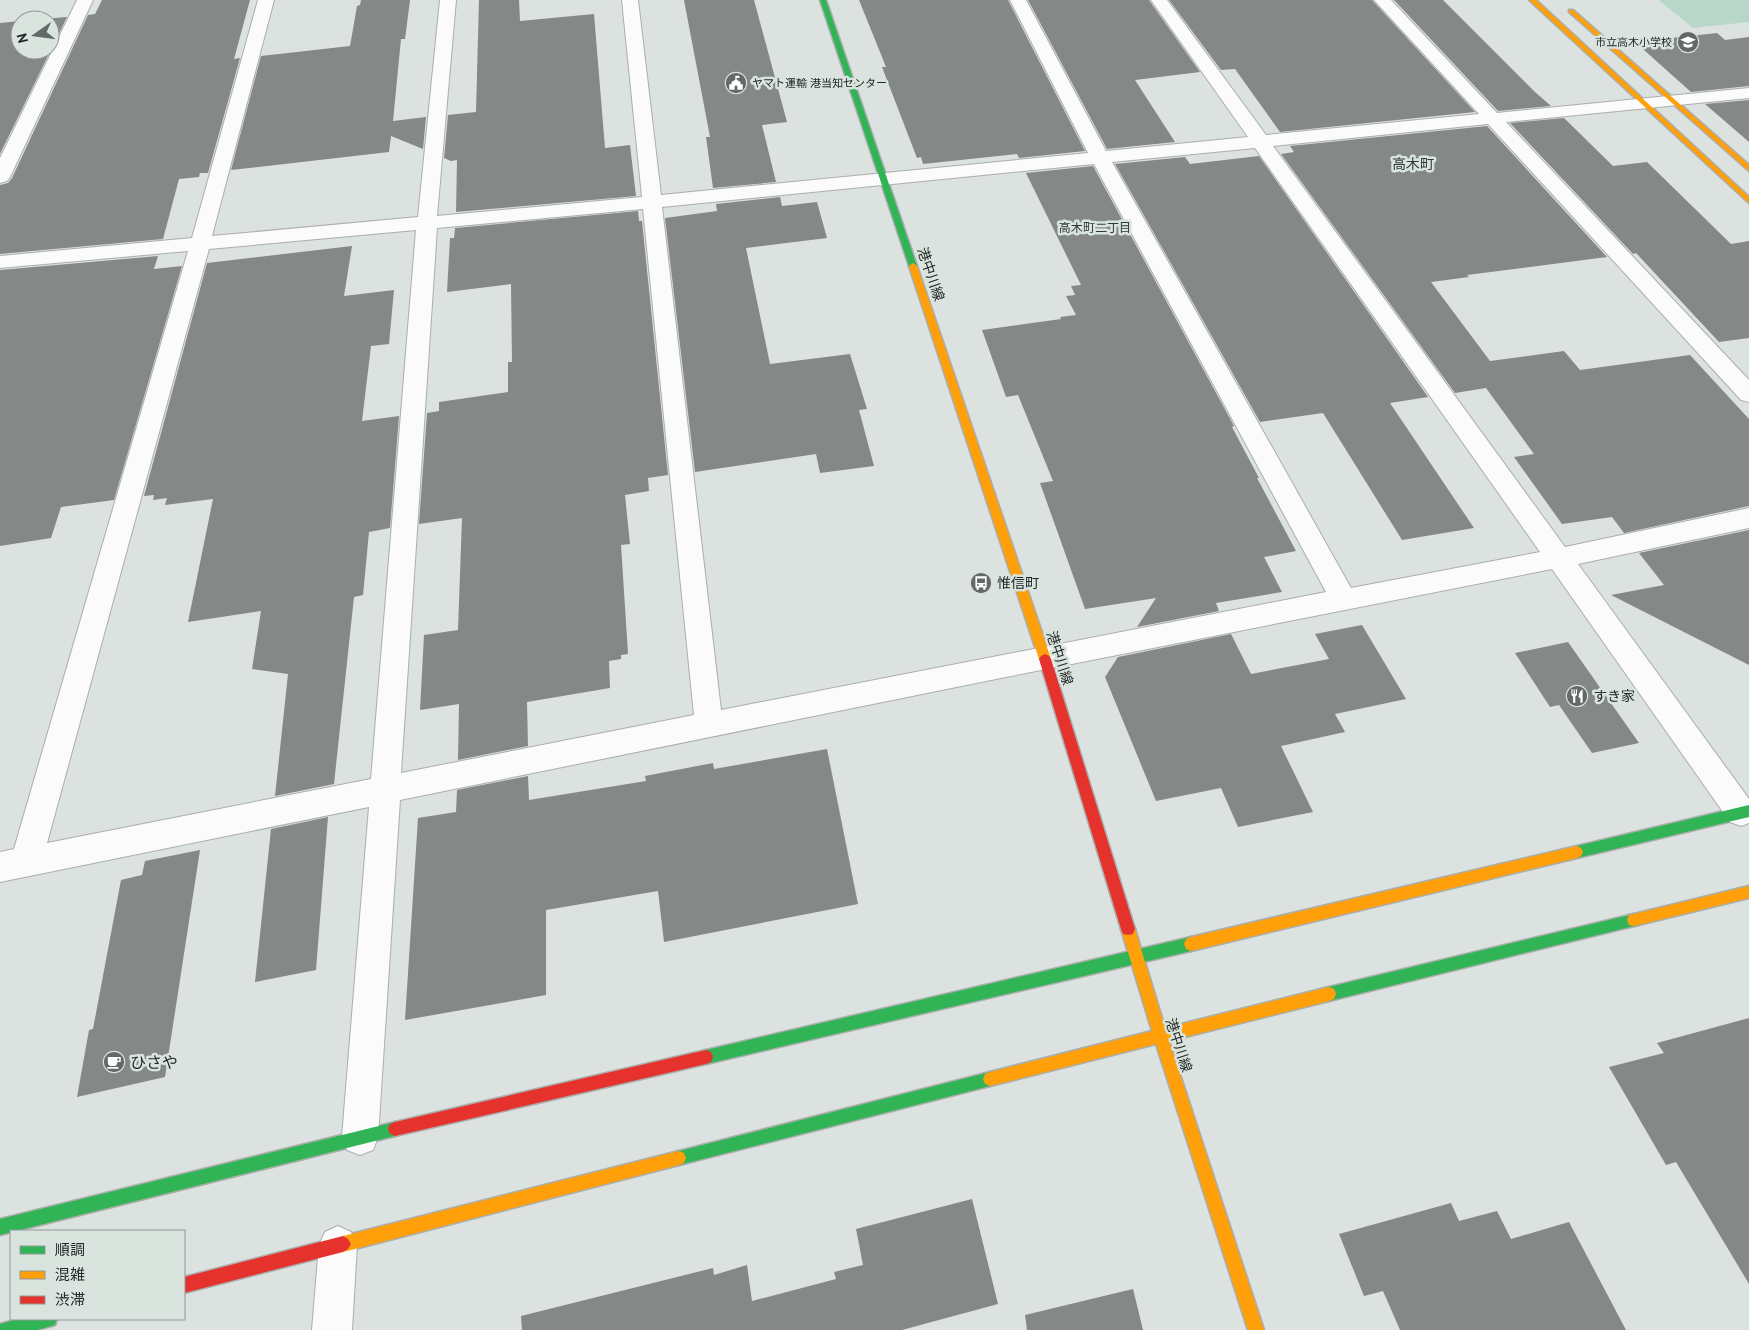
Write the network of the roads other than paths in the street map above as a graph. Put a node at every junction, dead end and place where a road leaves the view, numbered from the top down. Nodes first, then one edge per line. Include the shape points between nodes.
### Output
1 (86, 0) edge
2 (266, 0) edge
3 (448, 0) edge
4 (630, 0) edge
5 (823, 0) edge
6 (1018, 0) edge
7 (1159, 0) edge
8 (1382, 0) edge
9 (1532, 0) edge
10 (1559, 0) edge
11 (1749, 93) edge
12 (1672, 101) junction
13 (1644, 104) junction
14 (1492, 119) junction
15 (1261, 142) junction
16 (1100, 158) junction
17 (1749, 170) edge
18 (0, 177) edge
19 (883, 179) junction
20 (1749, 201) edge
21 (651, 202) junction
22 (426, 222) junction
23 (199, 243) junction
24 (0, 262) edge
25 (1749, 394) edge
26 (1749, 518) edge
27 (1559, 558) junction
28 (1344, 600) junction
29 (1045, 658) junction
30 (709, 726) junction
31 (384, 791) junction
32 (1745, 811) edge
33 (13, 864) edge
34 (1749, 892) edge
35 (1136, 957) junction
36 (1160, 1035) junction
37 (360, 1138) junction
38 (0, 1227) edge
39 (338, 1245) junction
40 (185, 1284) edge
41 (45, 1320) edge
42 (5, 1330) edge
43 (332, 1330) edge
44 (1256, 1330) edge

1 - 18 street
2 - 23 street
3 - 22 street
4 - 21 street
5 - 19 street, 港中川線
6 - 16 street
7 - 15 street
8 - 14 street
9 - 13 street
10 - 12 street
11 - 12 street
12 - 13 street
12 - 17 street
13 - 14 street
13 - 20 street
14 - 15 street
14 - 25 street
15 - 16 street
15 - 27 street
16 - 19 street
16 - 28 street
19 - 21 street
19 - 29 street, 港中川線
21 - 22 street
21 - 30 street
22 - 23 street
22 - 31 street
23 - 24 street
23 - 33 street
26 - 27 street
27 - 28 street
27 - 32 street
28 - 29 street
29 - 30 street
29 - 35 street, 港中川線
30 - 31 street
31 - 33 street
31 - 37 street
32 - 35 street
34 - 36 street
35 - 36 street, 港中川線
35 - 37 street
36 - 39 street
36 - 44 street, 港中川線
37 - 38 street
39 - 40 street
39 - 43 street
41 - 42 street

